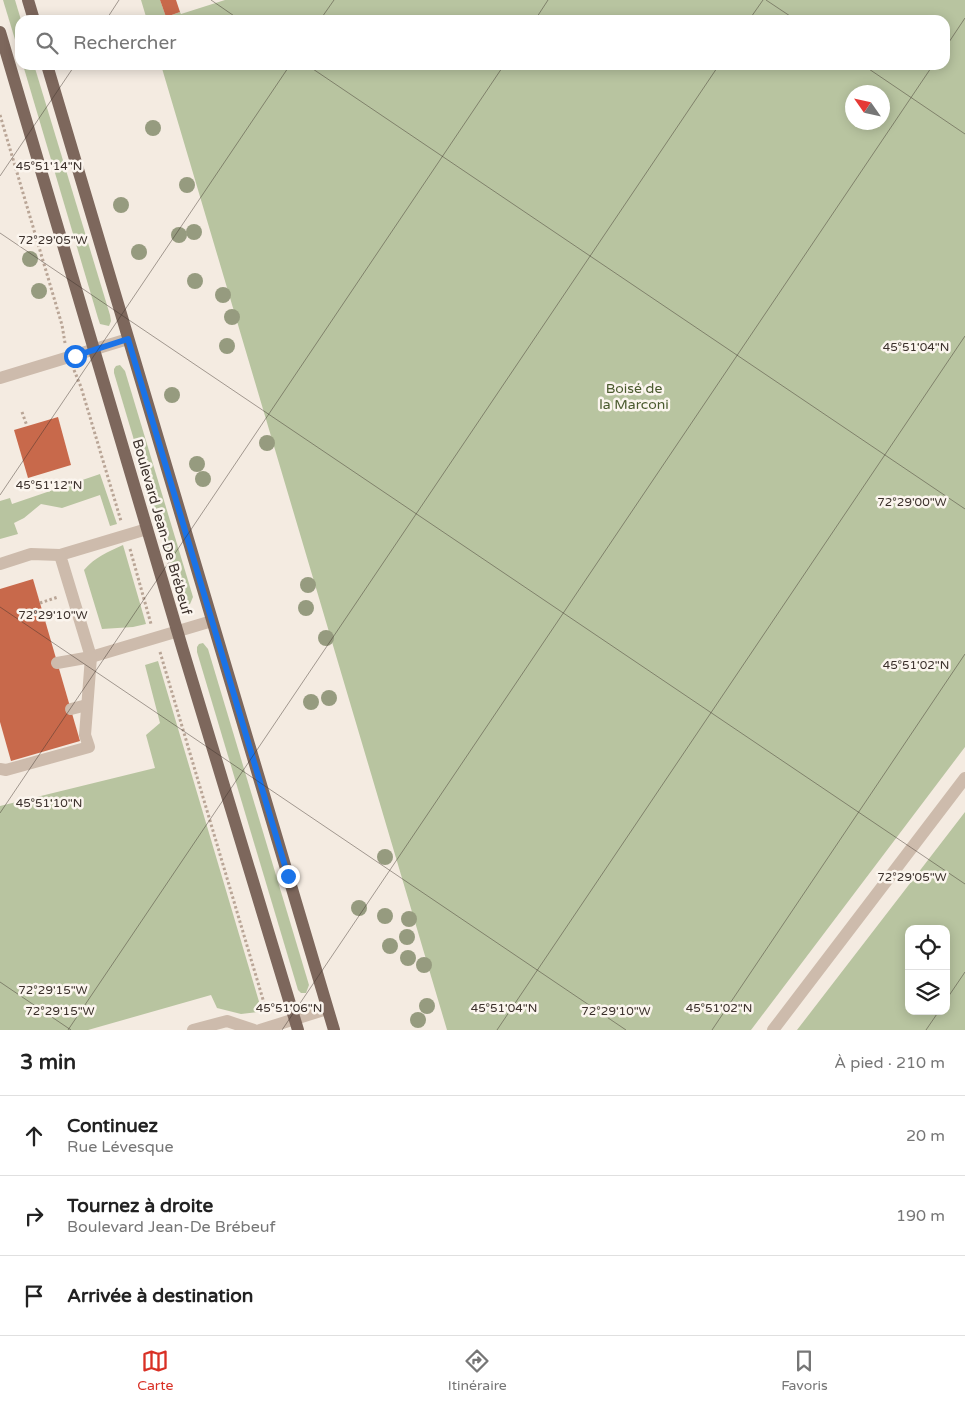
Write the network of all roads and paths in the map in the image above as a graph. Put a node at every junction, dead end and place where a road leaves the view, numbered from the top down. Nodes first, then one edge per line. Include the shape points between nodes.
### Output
1 (28, 0) edge
2 (32, 15) edge
3 (0, 32) edge
4 (48, 70) edge
5 (0, 115) edge
6 (128, 339) junction
7 (64, 340) dead end
8 (94, 350) junction
9 (75, 375) dead end
10 (0, 378) edge
11 (22, 412) dead end
12 (27, 426) dead end
13 (122, 525) dead end
14 (147, 529) junction
15 (128, 545) dead end
16 (60, 555) junction
17 (0, 564) edge
18 (212, 621) junction
19 (151, 623) dead end
20 (177, 632) junction
21 (91, 657) junction
22 (163, 662) dead end
23 (58, 663) dead end
24 (87, 705) junction
25 (71, 709) dead end
26 (0, 769) edge
27 (965, 778) edge
28 (266, 1009) dead end
29 (327, 1009) junction
30 (296, 1024) edge
31 (193, 1030) edge
32 (254, 1030) edge
33 (260, 1030) edge
34 (334, 1030) edge
35 (773, 1030) edge

1 - 2 main road
3 - 8 main road, Boulevard Jean-De Brébeuf
4 - 6 main road, Boulevard Jean-De Brébeuf
5 - 7 path
6 - 8 street
6 - 18 main road, Boulevard Jean-De Brébeuf
8 - 10 street
8 - 14 main road, Boulevard Jean-De Brébeuf
9 - 13 path via 83,392
11 - 12 path
14 - 16 street
14 - 20 main road, Boulevard Jean-De Brébeuf
15 - 19 path
16 - 17 street via 31,554
16 - 21 street
18 - 20 street
18 - 29 main road, Boulevard Jean-De Brébeuf
20 - 21 street
20 - 30 main road, Boulevard Jean-De Brébeuf
21 - 23 street
21 - 24 street
22 - 28 path
24 - 25 street
24 - 26 street via 85,735 89,747
27 - 35 street
29 - 30 street
29 - 34 main road, Boulevard Jean-De Brébeuf
30 - 33 street
31 - 32 street via 227,1021

